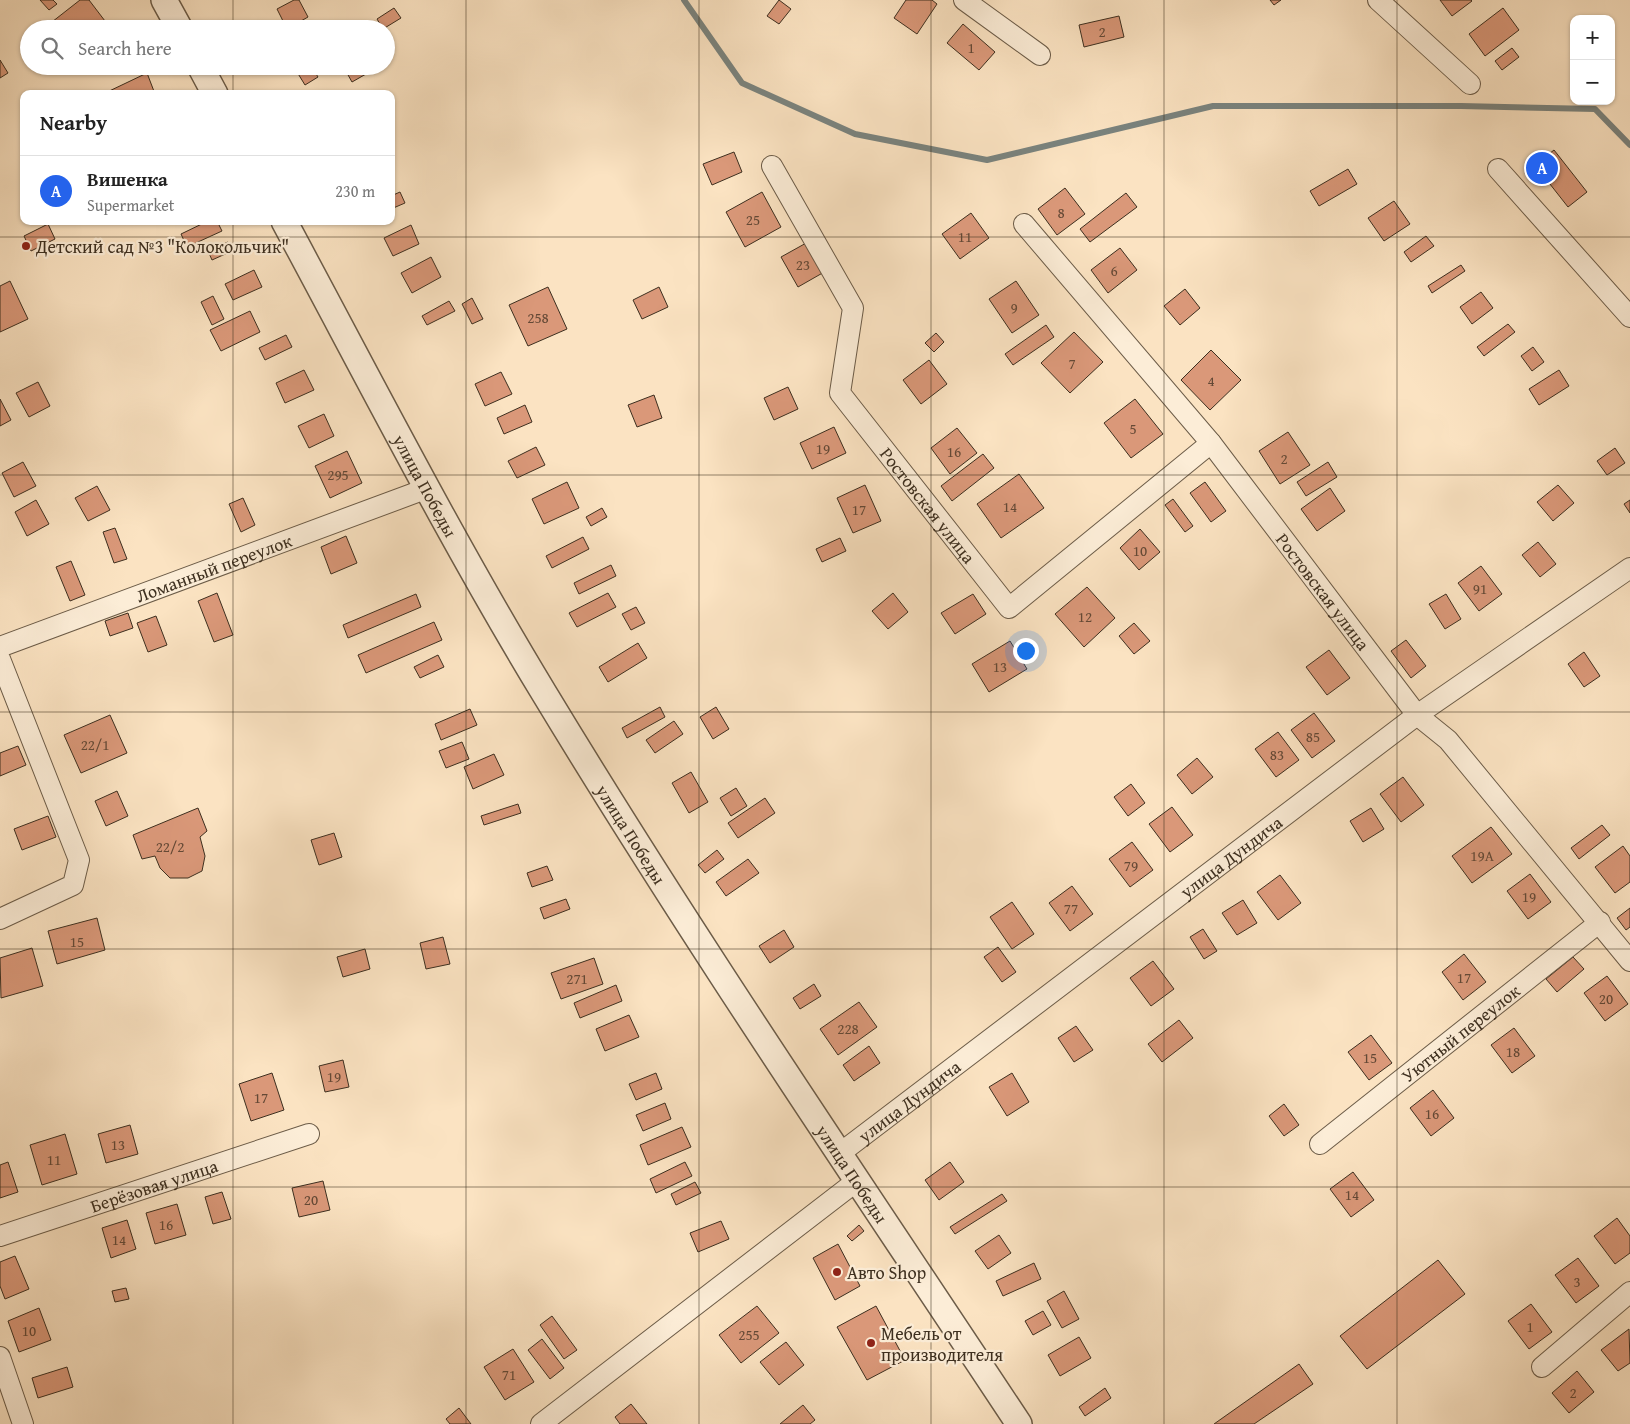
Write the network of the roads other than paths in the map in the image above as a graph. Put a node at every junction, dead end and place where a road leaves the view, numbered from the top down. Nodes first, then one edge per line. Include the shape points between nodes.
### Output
1 (164, 0) edge
2 (964, 0) edge
3 (1378, 0) edge
4 (175, 20) edge
5 (1040, 56) dead end
6 (205, 75) edge
7 (1470, 84) dead end
8 (213, 90) edge
9 (772, 166) dead end
10 (1498, 168) dead end
11 (1024, 224) dead end
12 (286, 225) edge
13 (1630, 317) edge
14 (1211, 443) junction
15 (428, 488) junction
16 (1630, 568) edge
17 (0, 647) edge
18 (0, 659) edge
19 (1417, 715) junction
20 (0, 919) edge
21 (1600, 922) junction
22 (1630, 961) edge
23 (309, 1134) dead end
24 (1320, 1144) dead end
25 (839, 1154) junction
26 (858, 1180) junction
27 (0, 1236) edge
28 (1630, 1292) edge
29 (0, 1357) edge
30 (1542, 1367) dead end
31 (23, 1424) edge
32 (541, 1424) edge
33 (1019, 1424) edge

1 - 4 street
2 - 5 street
3 - 7 street
6 - 8 street
9 - 14 street, Ростовская улица via 853,308 840,393 1009,608
10 - 13 street
11 - 14 street, Ростовская улица
12 - 15 street, улица Победы
14 - 19 street, Ростовская улица
15 - 17 street, Ломанный переулок
15 - 25 street, улица Победы via 543,692
16 - 19 street, улица Дундича
18 - 20 street via 79,860 73,885
19 - 21 street via 1448,740
19 - 25 street, улица Дундича
21 - 22 street
21 - 24 street, Уютный переулок
23 - 27 street, Берёзовая улица
25 - 26 street, улица Победы
26 - 32 street
26 - 33 street, улица Победы
28 - 30 street
29 - 31 street

